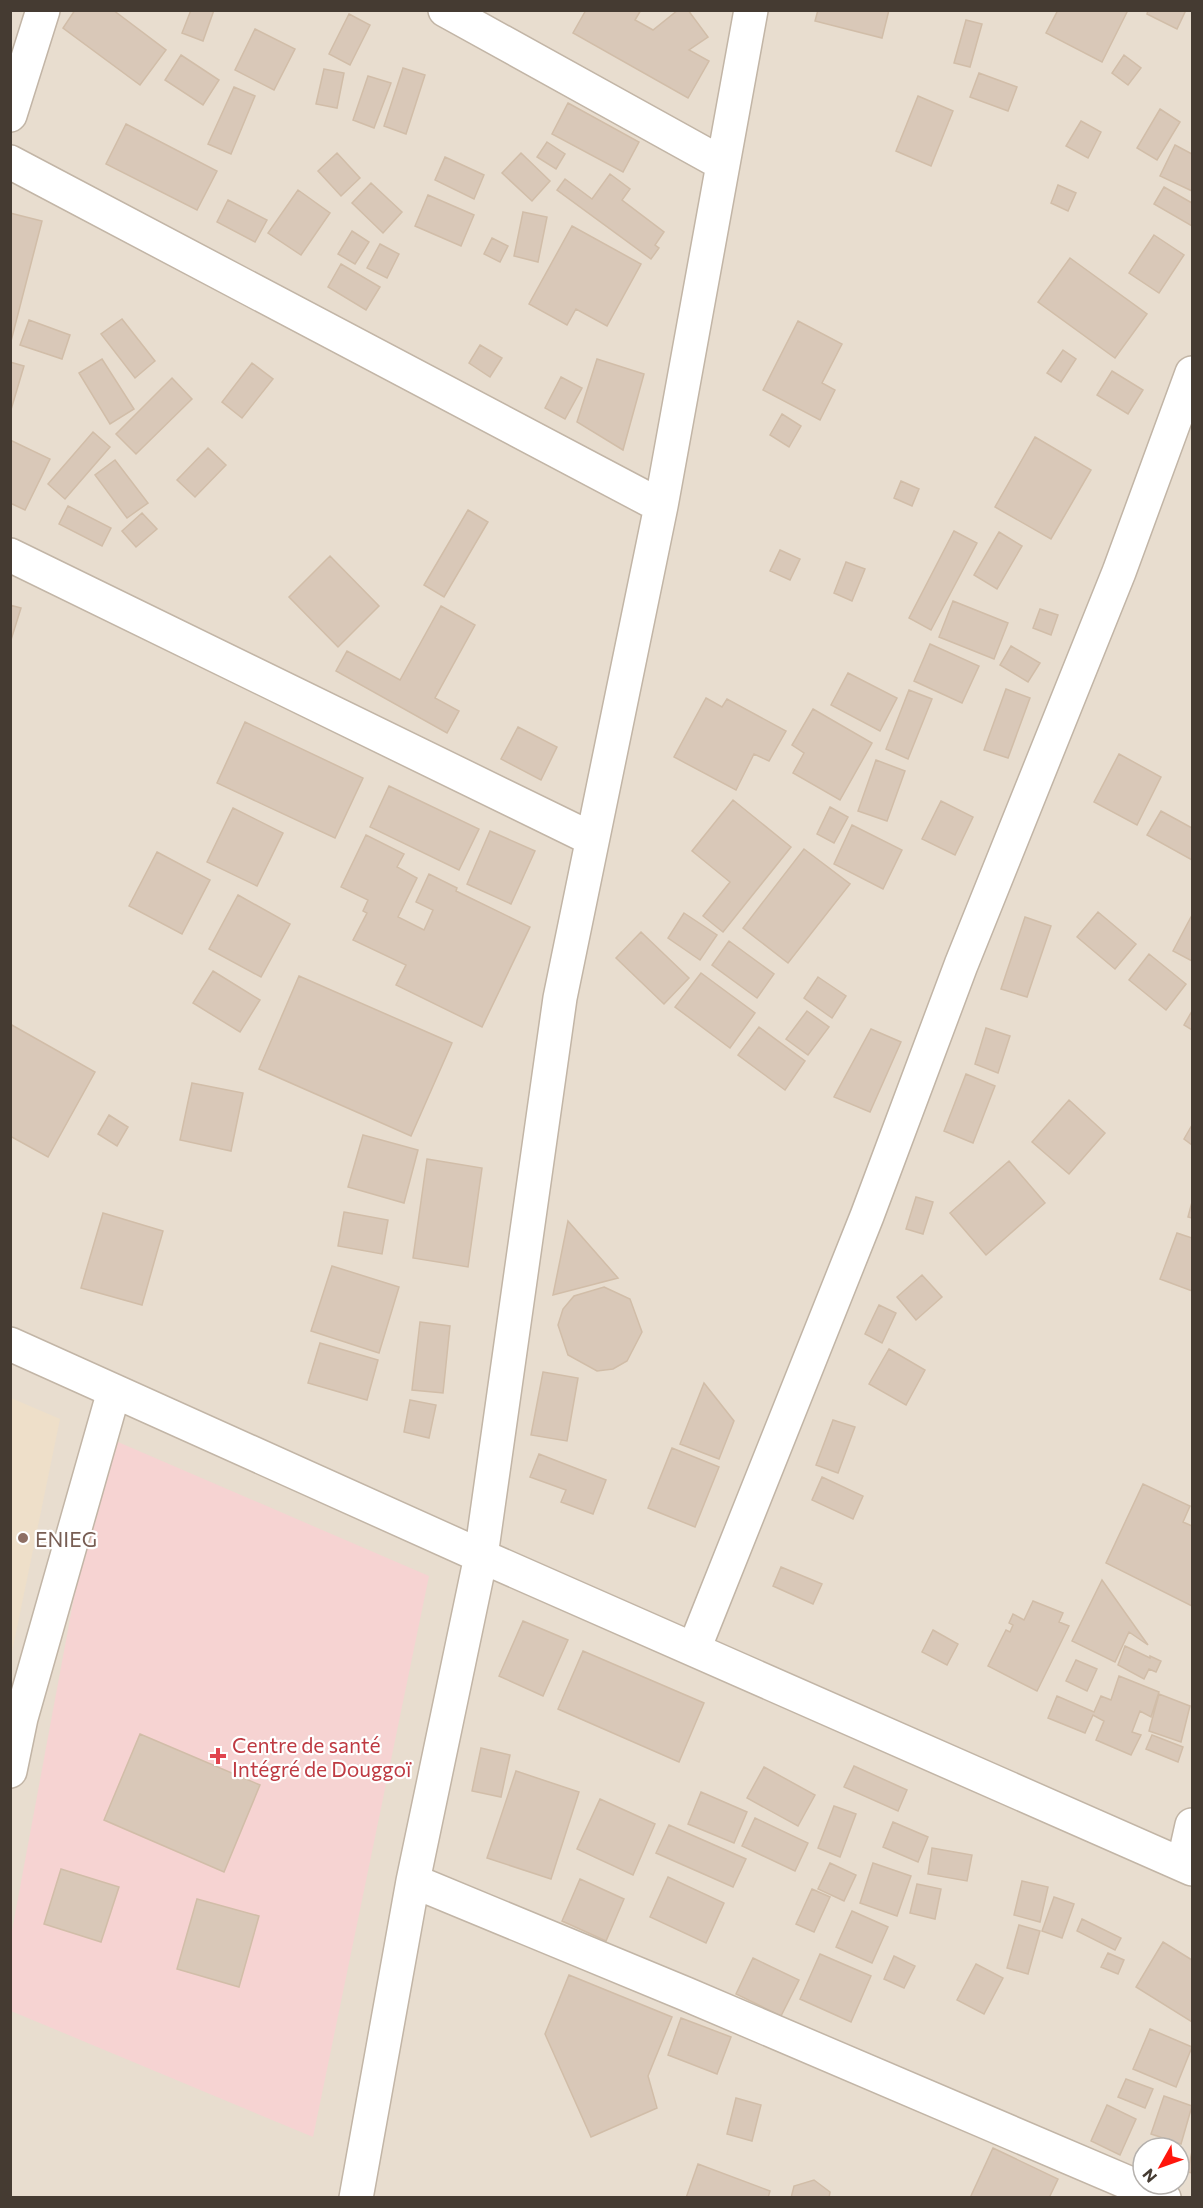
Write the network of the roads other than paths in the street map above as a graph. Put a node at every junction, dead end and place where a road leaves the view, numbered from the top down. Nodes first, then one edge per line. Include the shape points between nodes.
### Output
1 (44, 10) edge
2 (445, 10) edge
3 (751, 10) edge
4 (10, 115) edge
5 (10, 162) edge
6 (723, 164) junction
7 (1192, 374) edge
8 (661, 506) junction
9 (10, 555) edge
10 (592, 839) junction
11 (10, 1344) edge
12 (114, 1391) junction
13 (481, 1556) junction
14 (694, 1649) junction
15 (10, 1772) edge
16 (1192, 1825) edge
17 (1188, 1867) edge
18 (413, 1881) junction
19 (356, 2197) edge
20 (1164, 2198) edge

1 - 4 street
2 - 6 street
3 - 6 street
5 - 8 street
6 - 8 street
7 - 14 street via 1119,572
8 - 10 street
9 - 10 street
10 - 13 street via 560,998
11 - 12 street
12 - 13 street
12 - 15 street via 21,1718
13 - 14 street
13 - 18 street
14 - 17 street
16 - 17 street
18 - 19 street
18 - 20 street

